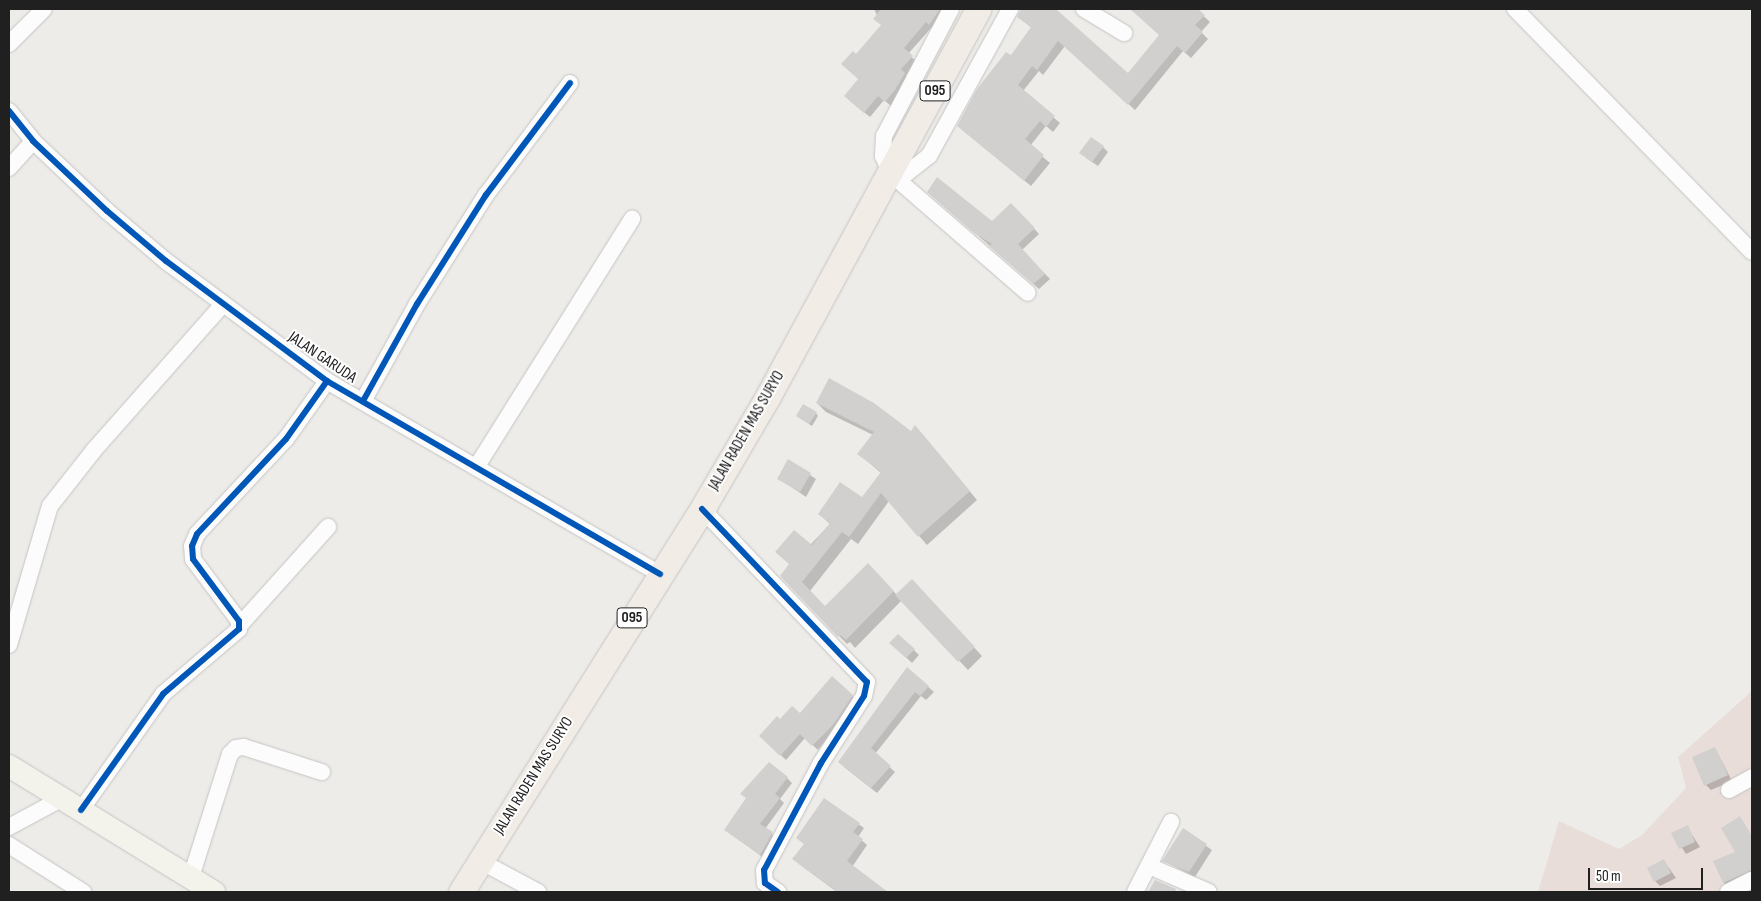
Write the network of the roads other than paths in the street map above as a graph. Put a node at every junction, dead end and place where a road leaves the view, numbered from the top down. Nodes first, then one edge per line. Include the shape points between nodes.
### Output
1 (44, 9) edge
2 (951, 9) edge
3 (978, 9) edge
4 (1010, 9) edge
5 (1084, 9) edge
6 (1515, 9) edge
7 (1124, 33) dead end
8 (9, 44) edge
9 (570, 83) dead end
10 (9, 110) edge
11 (33, 141) junction
12 (9, 168) edge
13 (891, 174) junction
14 (632, 219) dead end
15 (1752, 252) edge
16 (1028, 293) dead end
17 (224, 304) junction
18 (327, 381) junction
19 (363, 401) junction
20 (476, 466) junction
21 (702, 508) junction
22 (328, 527) dead end
23 (660, 574) junction
24 (240, 625) junction
25 (9, 645) edge
26 (9, 766) edge
27 (322, 772) dead end
28 (1752, 777) edge
29 (1729, 790) dead end
30 (61, 799) junction
31 (81, 810) junction
32 (1171, 822) dead end
33 (9, 827) edge
34 (9, 844) edge
35 (480, 861) junction
36 (1149, 866) junction
37 (190, 877) junction
38 (1752, 880) edge
39 (83, 892) edge
40 (214, 892) edge
41 (461, 892) edge
42 (538, 892) edge
43 (778, 892) edge
44 (1135, 892) edge
45 (1208, 892) edge
46 (1728, 892) edge

1 - 8 street
2 - 13 street via 884,136 883,156
3 - 13 main road, JALAN RADEN MAS SURYO / 095
4 - 13 street via 928,156 907,173
5 - 7 street
6 - 15 street
9 - 19 street via 486,195 416,304
10 - 11 street, JALAN GARUDA
11 - 12 street
11 - 17 street, JALAN GARUDA via 107,211
13 - 16 street
13 - 21 main road, JALAN RADEN MAS SURYO / 095
14 - 20 street
17 - 18 street, JALAN GARUDA
17 - 25 street via 94,450 50,506
18 - 19 street, JALAN GARUDA
18 - 24 street via 286,439 197,534 192,546 193,559
19 - 20 street, JALAN GARUDA
20 - 23 street, JALAN GARUDA
21 - 23 main road, JALAN RADEN MAS SURYO / 095
21 - 43 street via 867,682 864,696 822,763 764,870 765,883
22 - 24 street
23 - 35 main road, JALAN RADEN MAS SURYO / 095
24 - 31 street via 234,636 163,694
26 - 30 street
27 - 37 street via 244,747 236,748 230,754
28 - 29 street
30 - 31 street
30 - 33 street
31 - 37 street
32 - 36 street
34 - 39 street
35 - 41 main road, JALAN RADEN MAS SURYO / 095
35 - 42 street
36 - 44 street
36 - 45 street
37 - 40 street
38 - 46 street

